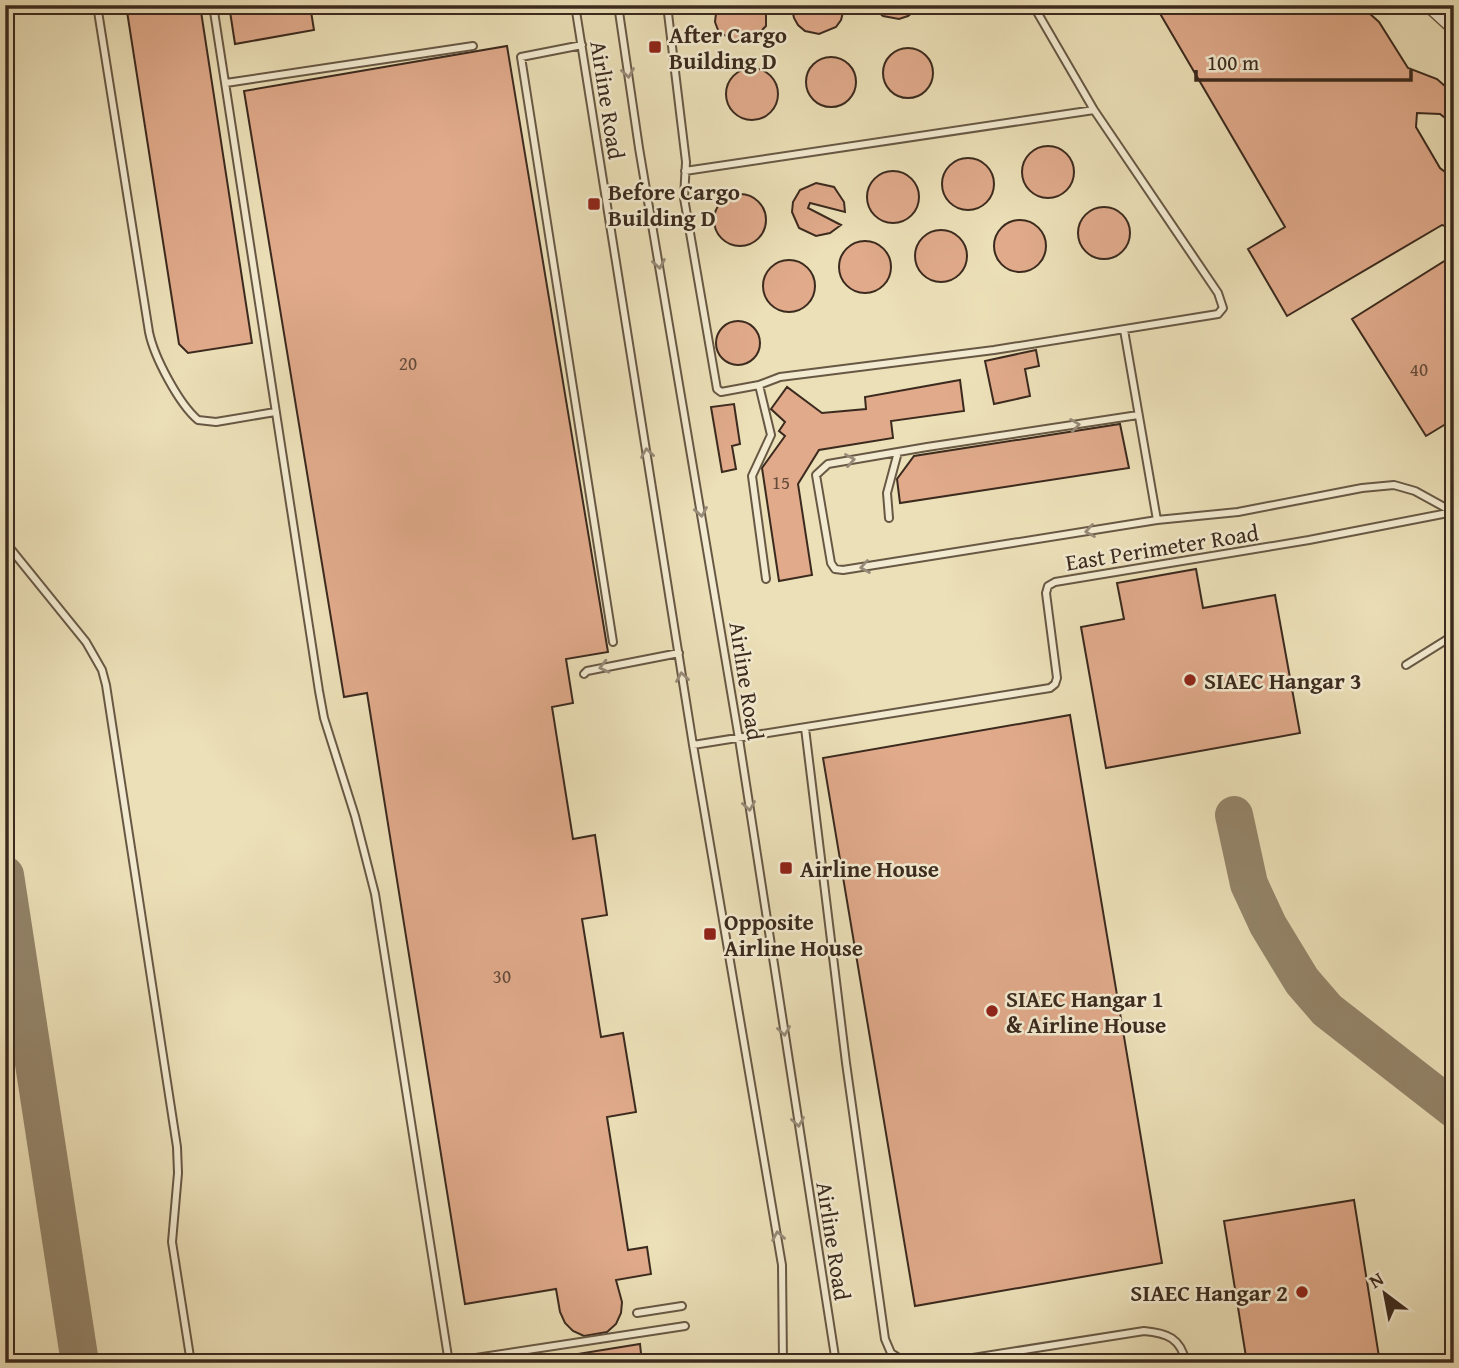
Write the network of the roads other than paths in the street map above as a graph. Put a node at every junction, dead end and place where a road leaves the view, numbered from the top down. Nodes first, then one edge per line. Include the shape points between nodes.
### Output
1 (97, 5) edge
2 (213, 5) edge
3 (575, 5) edge
4 (618, 5) edge
5 (667, 5) edge
6 (1032, 5) edge
7 (1431, 5) edge
8 (1454, 26) edge
9 (582, 45) junction
10 (473, 46) dead end
11 (226, 83) junction
12 (1094, 110) junction
13 (685, 171) junction
14 (1125, 330) junction
15 (759, 385) junction
16 (275, 412) junction
17 (1138, 415) junction
18 (898, 452) junction
19 (1454, 512) edge
20 (889, 518) dead end
21 (1157, 520) junction
22 (5, 542) edge
23 (766, 579) dead end
24 (1454, 635) edge
25 (613, 642) dead end
26 (679, 653) junction
27 (1406, 665) dead end
28 (584, 674) dead end
29 (805, 728) junction
30 (739, 738) junction
31 (693, 745) junction
32 (682, 1306) dead end
33 (637, 1313) dead end
34 (685, 1326) dead end
35 (449, 1362) edge
36 (191, 1363) edge
37 (783, 1363) edge
38 (836, 1363) edge
39 (906, 1363) edge
40 (941, 1363) edge
41 (1186, 1363) edge

1 - 16 lane via 156,353 184,406 198,420 216,422
2 - 11 lane
3 - 9 lane, Airline Road
4 -> 30 lane, Airline Road
5 - 13 lane
6 - 12 lane
7 - 8 street
9 - 25 lane via 521,57
26 -> 9 lane, Airline Road
10 - 11 lane
11 - 16 lane
12 - 13 lane
12 - 14 lane via 1218,293 1223,308 1212,316
13 - 15 lane via 684,198 717,388 721,392
14 - 15 lane via 780,377
14 - 17 lane
15 - 23 lane via 771,435 752,476
16 - 35 lane via 324,718 375,894
18 -> 17 lane
17 - 21 lane
18 - 20 lane via 887,493
21 -> 18 lane via 835,569 816,475 828,464
19 - 21 lane via 1394,485 1238,512
19 - 29 lane, East Perimeter Road via 1055,582 1046,593 1057,678 1050,688
22 - 36 lane via 86,642 106,685 177,1147 172,1242
24 - 27 lane
26 -> 28 lane
31 -> 26 lane, Airline Road
29 - 30 lane, East Perimeter Road
29 - 39 lane via 885,1339 891,1353
30 - 31 lane, East Perimeter Road
30 -> 38 lane, Airline Road
37 -> 31 lane, Airline Road via 782,1265
32 - 33 lane
34 - 35 lane
40 - 41 lane via 1144,1331 1171,1336

